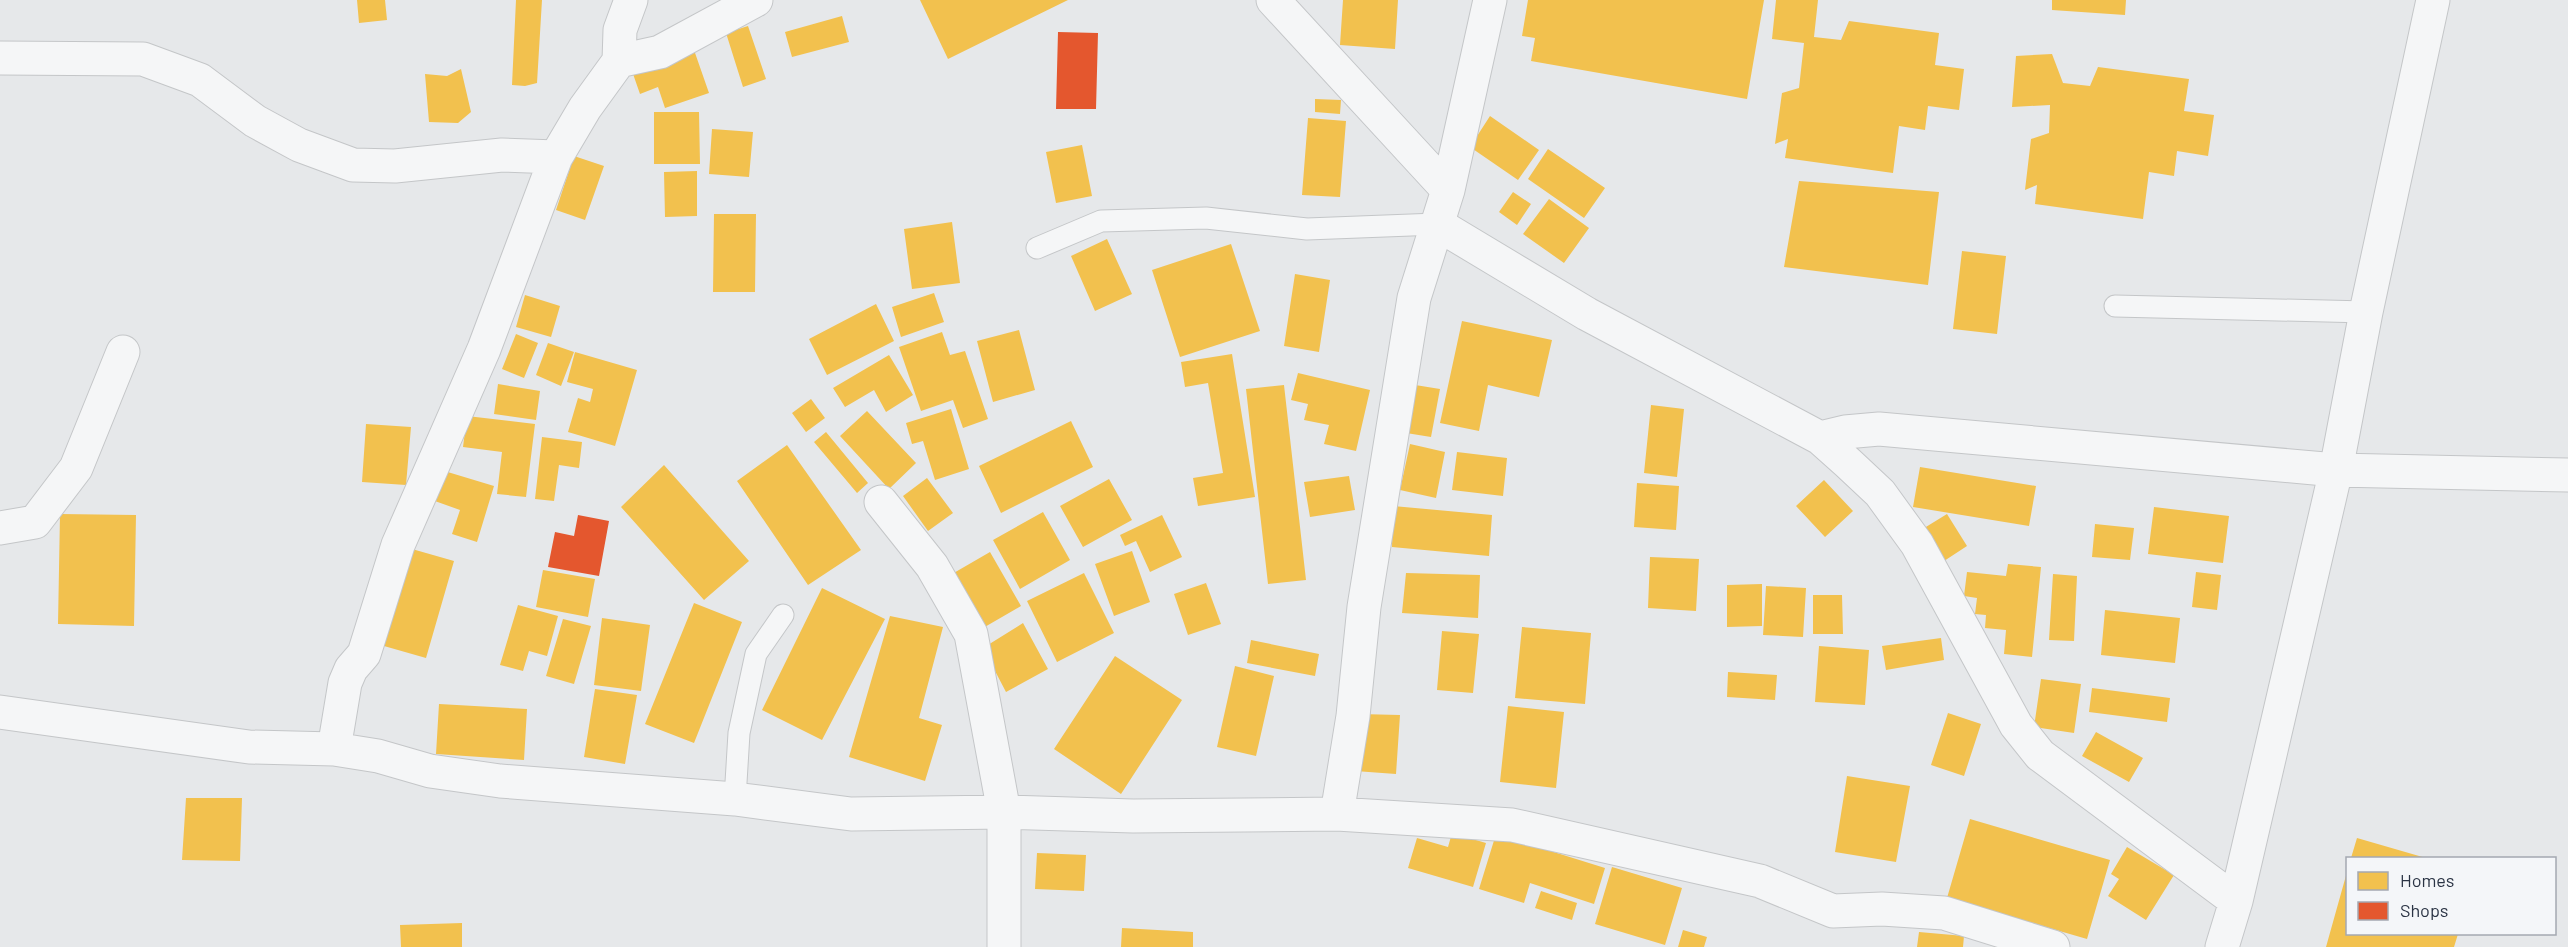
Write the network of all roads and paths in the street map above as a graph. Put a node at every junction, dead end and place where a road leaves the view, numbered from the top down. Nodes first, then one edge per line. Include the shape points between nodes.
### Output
1 (631, 0) edge
2 (756, 0) edge
3 (1272, 0) edge
4 (1490, 0) edge
5 (2433, 0) edge
6 (0, 58) edge
7 (619, 61) junction
8 (556, 157) junction
9 (1448, 190) junction
10 (1437, 224) junction
11 (1037, 248) dead end
12 (2115, 306) dead end
13 (2366, 312) junction
14 (123, 352) dead end
15 (1820, 438) junction
16 (2336, 470) junction
17 (2568, 475) edge
18 (881, 502) dead end
19 (0, 528) edge
20 (783, 615) dead end
21 (0, 712) edge
22 (334, 748) junction
23 (735, 799) junction
24 (1004, 812) junction
25 (1337, 814) junction
26 (2236, 901) junction
27 (1004, 947) edge
28 (2053, 947) edge
29 (2222, 947) edge

1 - 7 street via 620,30
2 - 7 street via 660,52
3 - 9 street
4 - 9 street
5 - 13 street
6 - 8 street via 143,59 200,80 255,121 299,145 353,165 395,166 502,155
7 - 8 street
8 - 22 street via 484,349 398,545 364,654 345,683
9 - 10 street
10 - 11 lane via 1307,229 1206,218 1101,221
10 - 15 street via 1587,314
10 - 25 street via 1414,298 1364,607 1353,716
12 - 13 lane
13 - 16 street
14 - 19 street via 76,468 35,522
15 - 16 street via 1879,429
15 - 26 street via 1880,493 1917,544 2016,725 2040,755
16 - 17 street
16 - 26 street
18 - 24 street via 932,566 971,634
20 - 23 lane via 756,654 738,733
21 - 22 street via 249,747
22 - 23 street via 430,771 500,781
23 - 24 street via 851,814
24 - 25 street via 1133,816
24 - 27 street
25 - 28 street via 1512,825 1760,881 1833,911 1944,913
26 - 29 street

